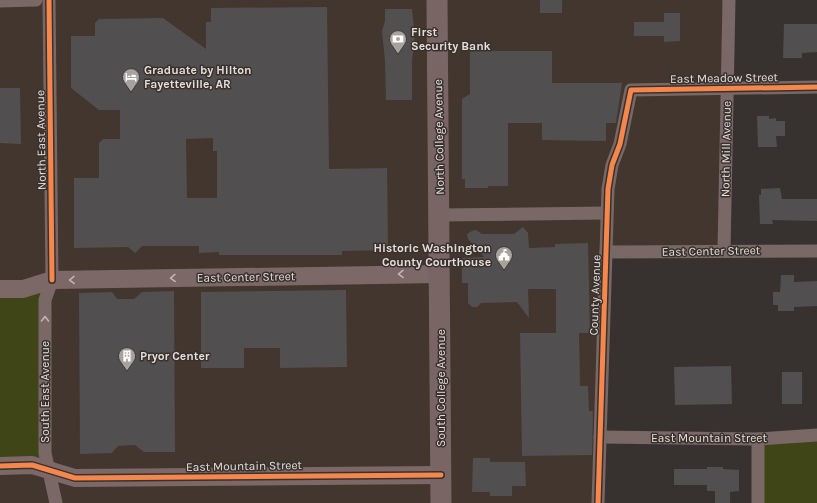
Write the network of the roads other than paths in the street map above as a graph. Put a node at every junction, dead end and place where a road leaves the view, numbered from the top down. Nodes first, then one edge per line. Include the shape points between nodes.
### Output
1 (0, 0) edge
2 (36, 0) edge
3 (49, 0) edge
4 (438, 0) edge
5 (729, 0) edge
6 (817, 86) edge
7 (727, 88) junction
8 (631, 90) joint
9 (606, 213) junction
10 (440, 215) junction
11 (724, 250) junction
12 (817, 250) edge
13 (606, 252) junction
14 (440, 274) junction
15 (52, 280) junction
16 (0, 289) edge
17 (817, 435) edge
18 (600, 437) junction
19 (758, 439) junction
20 (0, 466) edge
21 (49, 469) junction
22 (441, 475) junction
23 (56, 503) edge
24 (441, 503) edge
25 (598, 503) edge
26 (758, 503) edge

1 - 2 street
3 - 15 street, North East Avenue
4 - 10 main road, North College Avenue
5 - 7 street, North Mill Avenue
6 - 7 street, East Meadow Street
7 - 8 street, East Meadow Street
7 - 11 street, North Mill Avenue
8 - 9 street, County Avenue via 620,144 612,165
9 - 10 street
9 - 13 street, County Avenue
10 - 14 main road, North College Avenue
11 - 12 street, East Center Street
11 - 13 street, East Center Street
13 - 18 street, County Avenue
14 -> 15 street, East Center Street
14 - 22 main road, South College Avenue
15 - 16 street, East Center Street via 23,289
21 -> 15 street, South East Avenue via 45,452 45,300
17 - 19 street, East Mountain Street
18 - 19 street, East Mountain Street
18 - 25 street, County Avenue
19 - 26 street
20 - 21 street, East Mountain Street via 32,465
21 - 22 street, East Mountain Street via 75,478
21 - 23 street, South East Avenue
22 - 24 main road, South College Avenue

